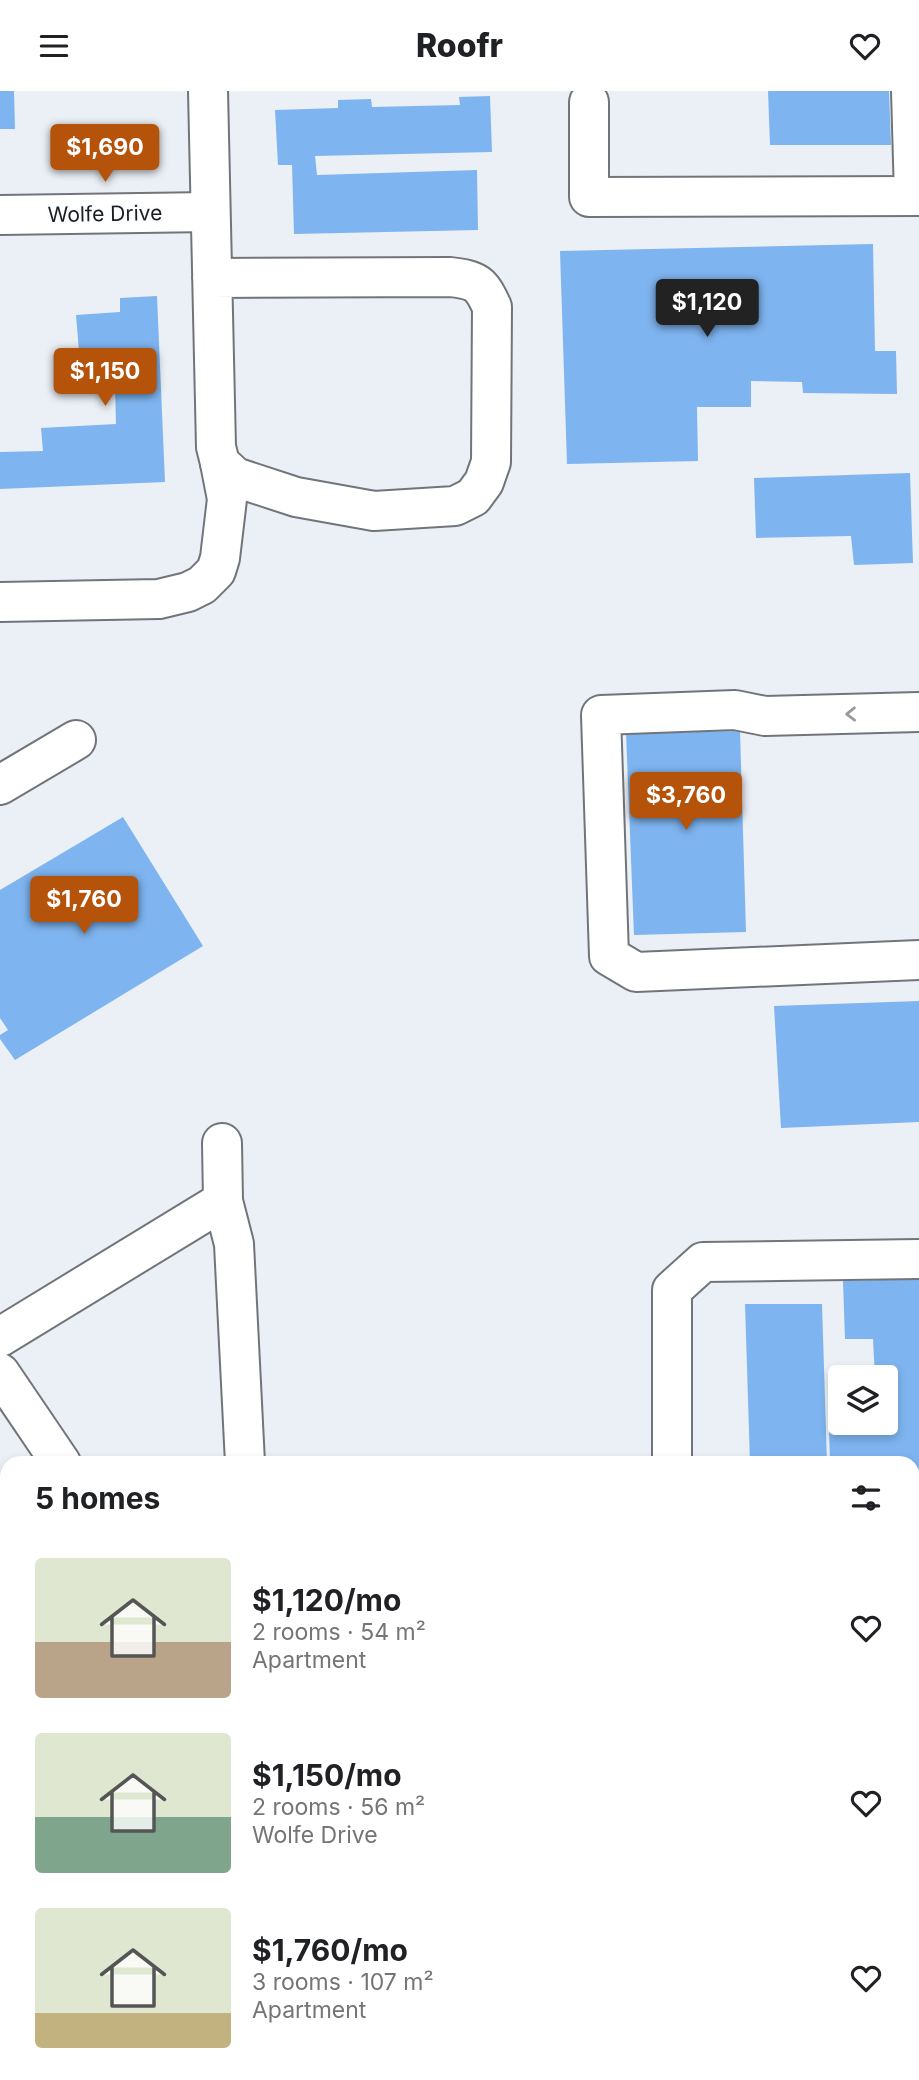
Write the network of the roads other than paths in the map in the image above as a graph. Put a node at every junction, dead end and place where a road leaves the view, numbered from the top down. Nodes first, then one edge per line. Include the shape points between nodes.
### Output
1 (208, 91) edge
2 (911, 91) edge
3 (589, 102) dead end
4 (916, 196) edge
5 (211, 212) junction
6 (0, 215) edge
7 (212, 278) junction
8 (220, 463) junction
9 (0, 602) edge
10 (919, 712) edge
11 (75, 740) dead end
12 (0, 785) edge
13 (919, 960) edge
14 (222, 1143) dead end
15 (223, 1201) junction
16 (919, 1259) edge
17 (0, 1337) edge
18 (0, 1373) edge
19 (56, 1456) edge
20 (245, 1456) edge
21 (672, 1456) edge

1 - 5 street
2 - 4 street
3 - 4 street via 589,197
5 - 6 street, Wolfe Drive
5 - 7 street
7 - 8 street
7 - 8 street via 470,279 483,287 492,307 491,462 472,497 455,506 374,511 296,497 235,477
8 - 9 street via 227,499 220,558 216,571 202,585 159,600
10 -> 13 street via 765,716 735,710 601,715 609,956 636,972
11 - 12 street
14 - 15 street
15 - 17 street
15 - 20 street via 234,1244
16 - 21 street via 703,1262 673,1290
18 - 19 street

